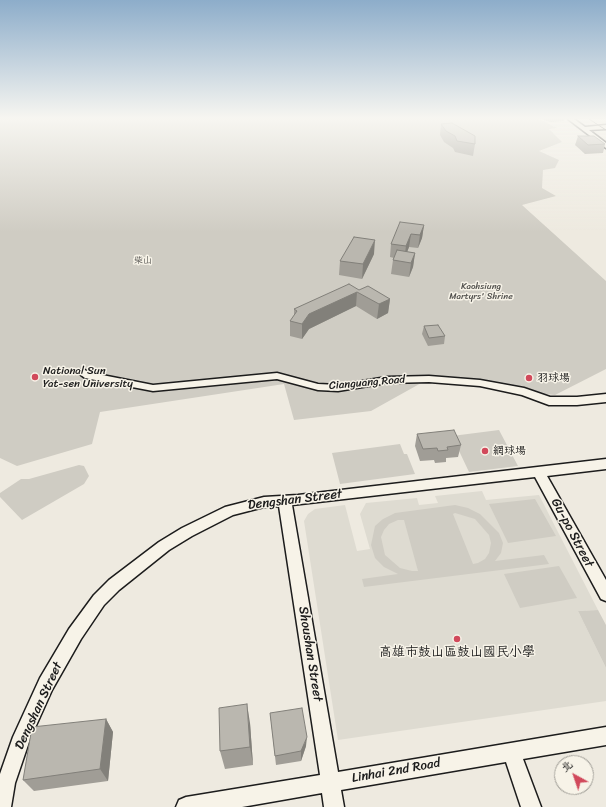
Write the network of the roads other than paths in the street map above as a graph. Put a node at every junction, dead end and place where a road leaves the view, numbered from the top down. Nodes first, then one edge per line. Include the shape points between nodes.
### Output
1 (82, 372) dead end
2 (606, 398) edge
3 (606, 464) edge
4 (539, 472) junction
5 (286, 500) junction
6 (606, 594) edge
7 (606, 736) edge
8 (511, 752) junction
9 (331, 782) junction
10 (1, 807) edge
11 (186, 807) edge
12 (334, 807) edge
13 (531, 807) edge

1 - 2 street, Cianguang Road via 89,376 153,388 277,376 318,387 338,388 388,380 429,379 480,383 524,392 549,401
3 - 4 street, Dengshan Street
4 - 5 street, Dengshan Street
4 - 6 street, Gu-po Street
5 - 9 street, Shoushan Street
5 - 10 street, Dengshan Street via 241,507 187,532 138,565 99,600 75,634 46,684 22,737 6,783
7 - 8 street, Linhai 2nd Road
8 - 9 street, Linhai 2nd Road
8 - 13 street
9 - 11 street, Linhai 2nd Road
9 - 12 street, Shoushan Street

